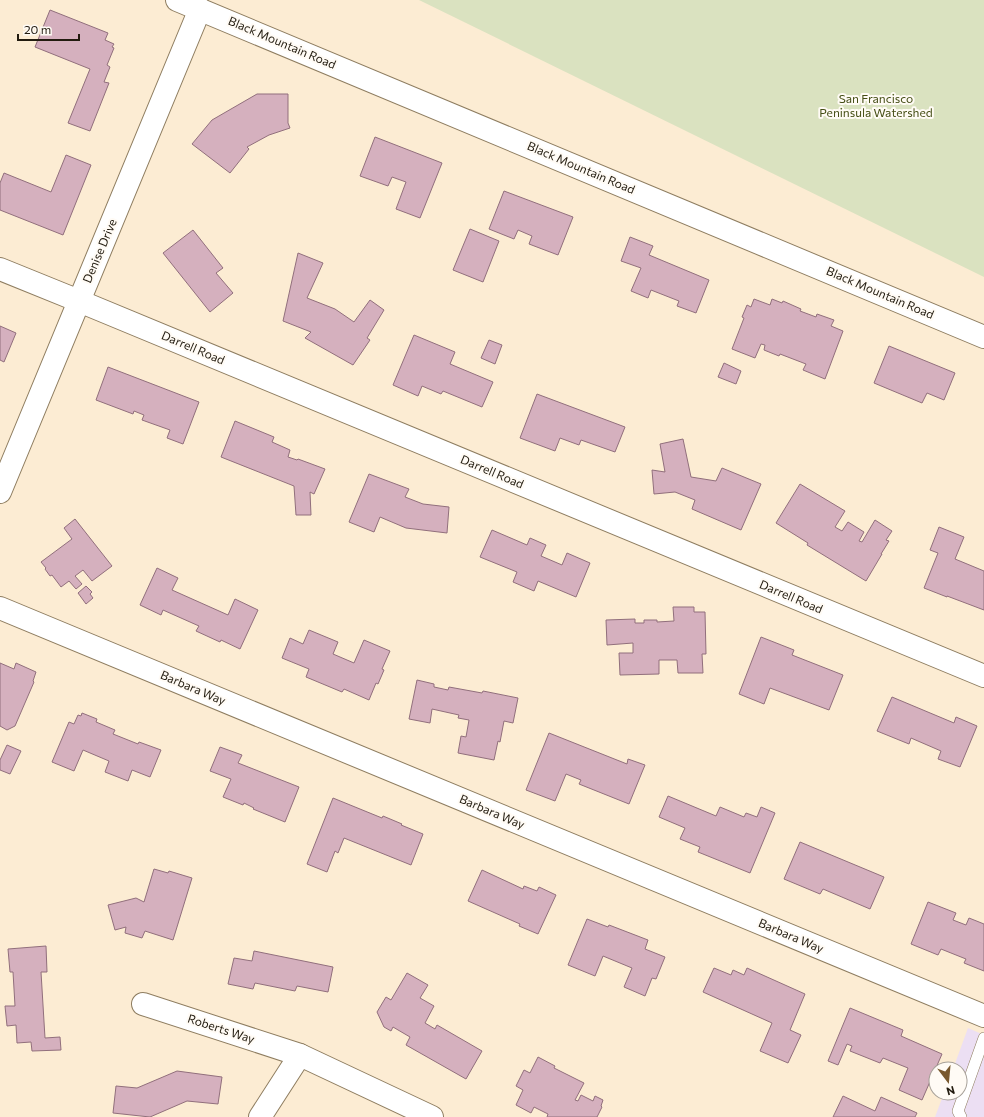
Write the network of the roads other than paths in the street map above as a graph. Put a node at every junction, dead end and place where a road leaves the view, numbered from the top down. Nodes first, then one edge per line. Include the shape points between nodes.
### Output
1 (177, 0) edge
2 (200, 9) junction
3 (0, 269) edge
4 (79, 301) junction
5 (984, 336) edge
6 (0, 492) edge
7 (0, 608) edge
8 (984, 676) edge
9 (143, 1004) dead end
10 (984, 1016) edge
11 (984, 1038) edge
12 (300, 1055) junction
13 (260, 1117) edge
14 (432, 1117) edge
15 (961, 1117) edge

1 - 2 street, Black Mountain Road
2 - 4 street, Denise Drive
2 - 5 street, Black Mountain Road
3 - 4 street, Darrell Road
4 - 6 street, Denise Drive
4 - 8 street, Darrell Road
7 - 10 street, Barbara Way
9 - 12 street, Roberts Way
11 - 15 lane via 958,1112
12 - 13 street
12 - 14 street, Roberts Way

